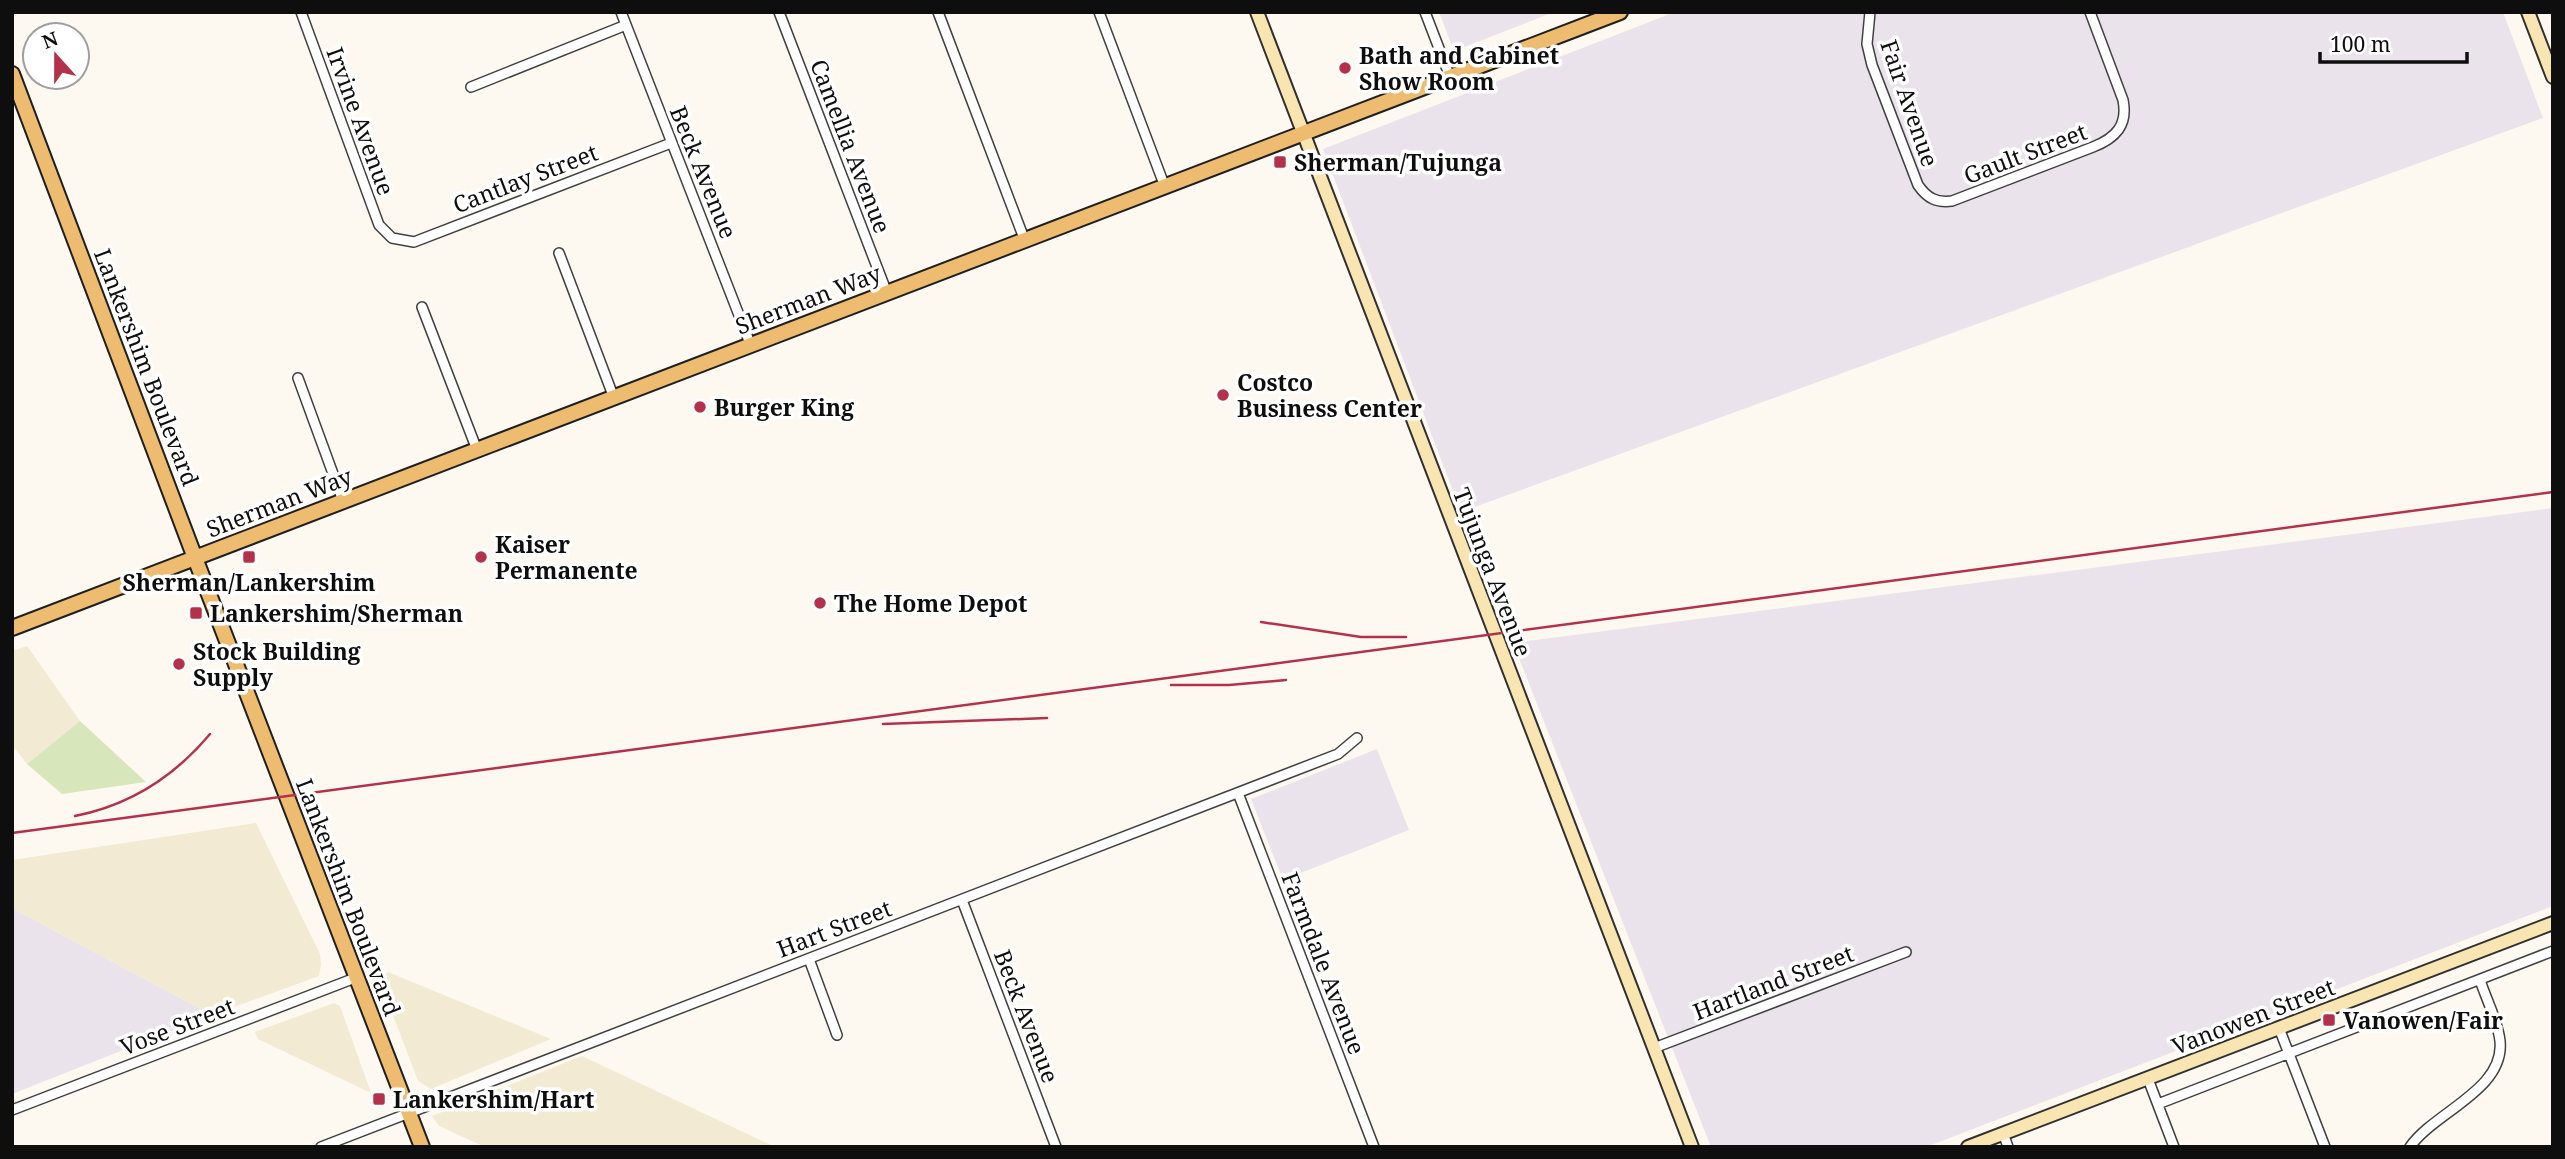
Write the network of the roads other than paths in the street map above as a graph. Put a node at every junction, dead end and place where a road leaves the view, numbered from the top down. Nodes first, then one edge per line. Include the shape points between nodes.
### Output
1 (301, 12) edge
2 (621, 12) edge
3 (779, 12) edge
4 (938, 12) edge
5 (1098, 12) edge
6 (1256, 12) edge
7 (1425, 12) edge
8 (1620, 12) edge
9 (1870, 12) edge
10 (2090, 12) edge
11 (2528, 12) edge
12 (626, 25) junction
13 (12, 74) edge
14 (1450, 78) junction
15 (2553, 78) edge
16 (471, 87) dead end
17 (1304, 134) junction
18 (671, 143) junction
19 (1166, 187) junction
20 (1933, 200) joint
21 (392, 238) joint
22 (1025, 241) junction
23 (559, 253) dead end
24 (887, 293) junction
25 (422, 307) dead end
26 (751, 345) junction
27 (298, 378) dead end
28 (614, 398) junction
29 (477, 450) junction
30 (343, 501) junction
31 (195, 558) junction
32 (12, 628) edge
33 (1357, 738) dead end
34 (1238, 793) junction
35 (961, 900) junction
36 (2553, 923) edge
37 (1906, 951) dead end
38 (2553, 951) edge
39 (809, 959) junction
40 (355, 978) junction
41 (2480, 980) junction
42 (2279, 1028) junction
43 (837, 1035) dead end
44 (1654, 1048) junction
45 (2289, 1053) junction
46 (2148, 1079) junction
47 (2158, 1104) junction
48 (12, 1110) edge
49 (408, 1112) junction
50 (2003, 1133) junction
51 (321, 1147) edge
52 (422, 1147) edge
53 (1056, 1147) edge
54 (1374, 1147) edge
55 (1692, 1147) edge
56 (1968, 1147) edge
57 (2008, 1147) edge
58 (2174, 1147) edge
59 (2325, 1147) edge
60 (2410, 1147) edge

1 - 21 street, Irvine Avenue via 379,225
2 - 12 street, Beck Avenue
3 - 24 street, Camellia Avenue
4 - 22 street
5 - 19 street
6 - 17 street, Tujunga Avenue
7 - 14 street
8 - 14 main road, Sherman Way
9 - 20 street, Fair Avenue via 1867,44 1872,65 1918,185
10 - 20 street, Gault Street via 2123,100 2123,124 2117,134 2107,142 1952,201
11 - 15 street
12 - 16 street
12 - 18 street, Beck Avenue
13 - 31 main road, Lankershim Boulevard
14 - 17 main road, Sherman Way
17 - 19 main road, Sherman Way
17 - 44 street, Tujunga Avenue
18 - 21 street, Cantlay Street via 414,242
18 - 26 street, Beck Avenue
19 - 22 main road, Sherman Way
22 - 24 main road, Sherman Way
23 - 28 street
24 - 26 main road, Sherman Way
25 - 29 street
26 - 28 main road, Sherman Way
27 - 30 street
28 - 29 main road, Sherman Way
29 - 30 main road, Sherman Way
30 - 31 main road, Sherman Way
31 - 32 main road, Sherman Way
31 - 40 main road, Lankershim Boulevard
33 - 34 street, Hart Street via 1338,754
34 - 35 street, Hart Street
34 - 54 street, Farmdale Avenue
35 - 39 street, Hart Street
35 - 53 street, Beck Avenue
36 - 42 street, Vanowen Street
37 - 44 street, Hartland Street
38 - 41 street, Vanowen Street
39 - 43 street
39 - 49 street, Hart Street
40 - 48 street, Vose Street
40 - 49 main road, Lankershim Boulevard
41 - 45 street, Vanowen Street
41 - 60 street via 2500,1039 2500,1057 2492,1076
42 - 45 street
42 - 46 street, Vanowen Street
44 - 55 street, Tujunga Avenue
45 - 47 street, Vanowen Street
45 - 59 street
46 - 47 street
46 - 50 street, Vanowen Street
47 - 58 street
49 - 51 street, Hart Street
49 - 52 main road, Lankershim Boulevard
50 - 56 street, Vanowen Street
50 - 57 street

